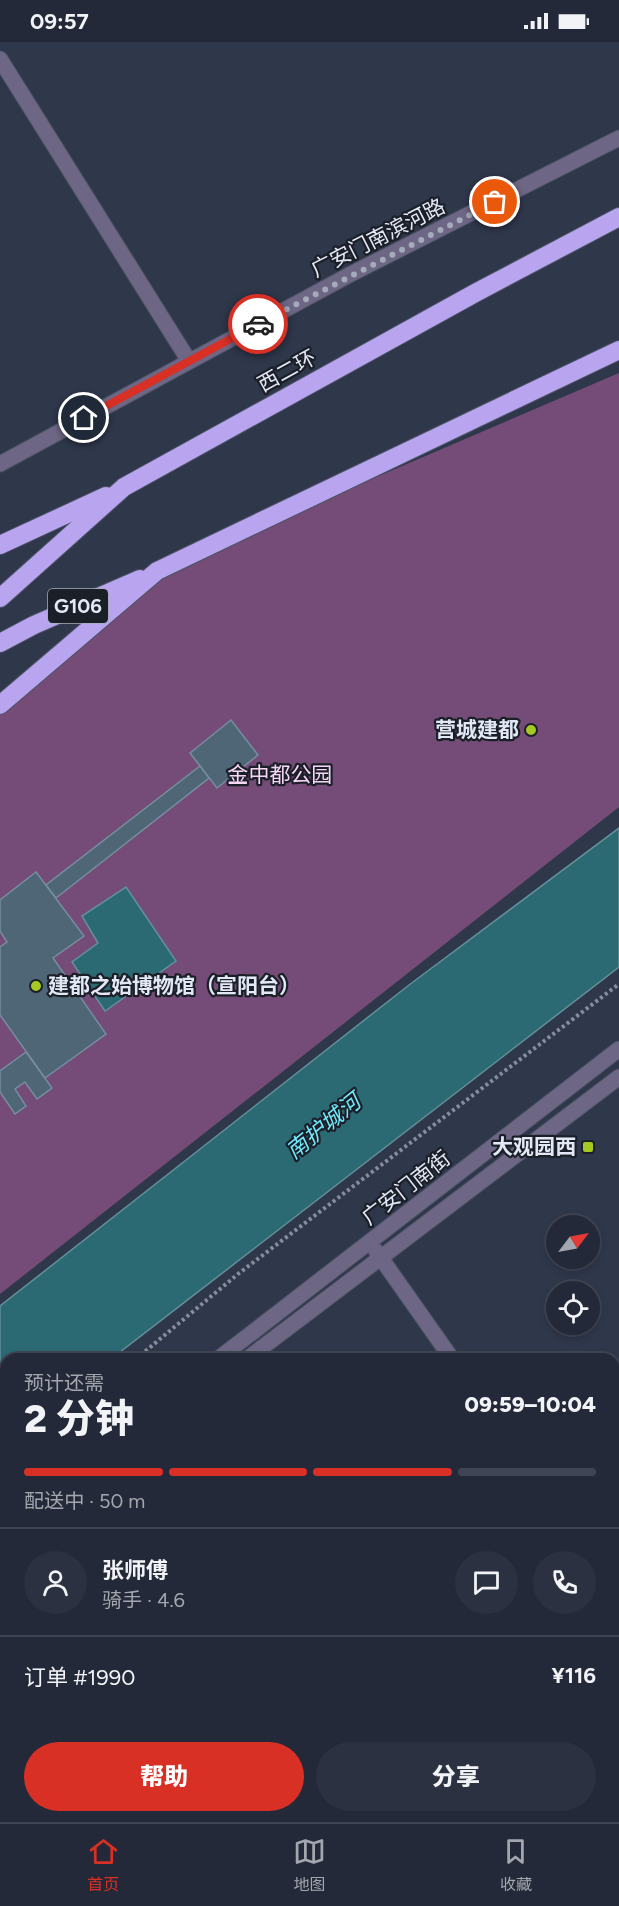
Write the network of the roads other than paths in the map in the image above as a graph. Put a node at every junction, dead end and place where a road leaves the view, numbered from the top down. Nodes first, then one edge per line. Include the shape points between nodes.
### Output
1 (0, 59) edge
2 (619, 138) edge
3 (619, 217) edge
4 (619, 350) edge
5 (189, 361) junction
6 (0, 464) edge
7 (124, 487) junction
8 (0, 545) edge
9 (157, 572) junction
10 (0, 598) edge
11 (0, 643) edge
12 (0, 705) edge
13 (619, 1049) edge
14 (619, 1077) edge
15 (371, 1243) junction
16 (380, 1257) junction
17 (226, 1353) edge
18 (255, 1353) edge
19 (448, 1353) edge

1 - 5 street
2 - 5 street, 广安门南滨河路
3 - 7 highway, 西二环
4 - 9 highway
5 - 6 street, 广安门南滨河路
7 - 8 highway
7 - 10 highway, 西二环
9 - 11 highway, G106
9 - 12 highway
13 - 15 street, 广安门南街
14 - 16 street, 广安门南街
15 - 16 street
15 - 17 street, 广安门南街
16 - 18 street, 广安门南街
16 - 19 street

